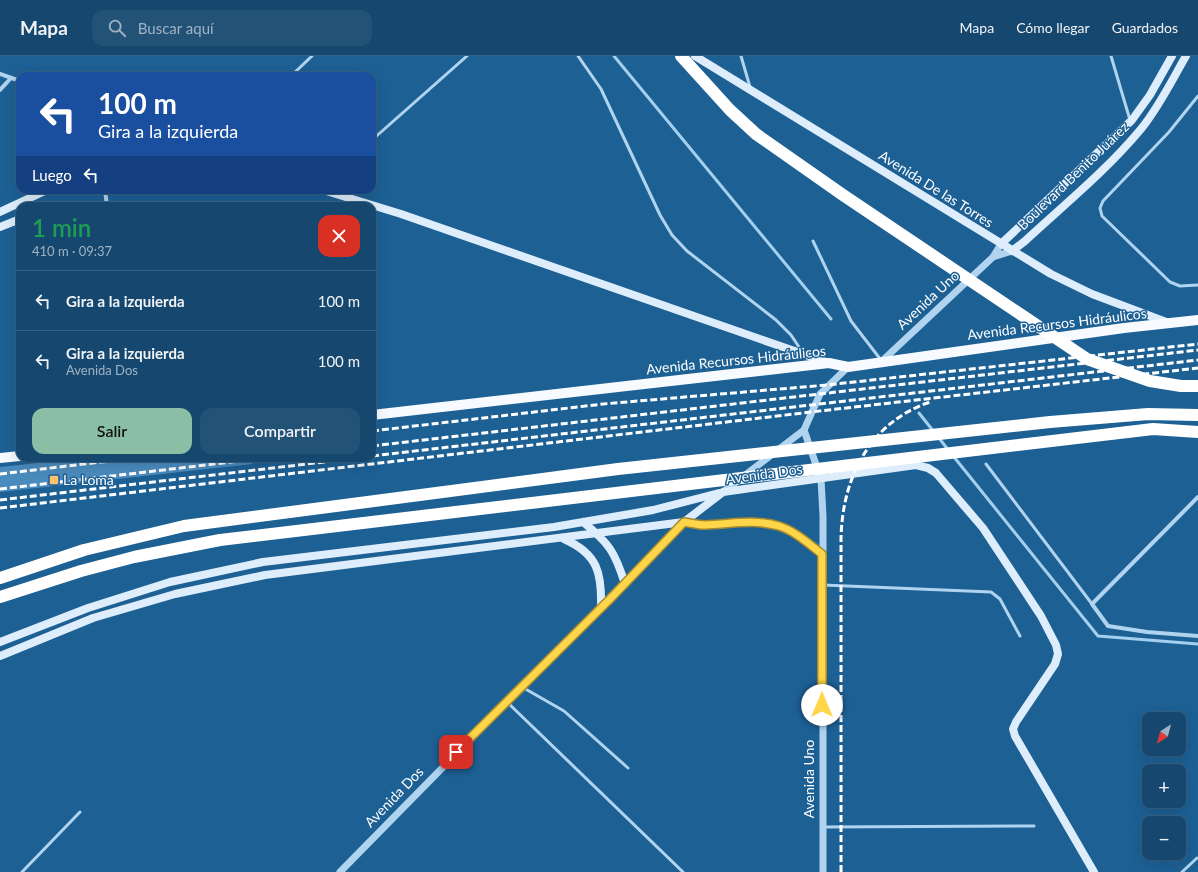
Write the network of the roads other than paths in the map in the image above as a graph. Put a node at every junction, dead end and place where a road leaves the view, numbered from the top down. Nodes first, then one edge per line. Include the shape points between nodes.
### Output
1 (312, 56) edge
2 (467, 56) edge
3 (578, 56) edge
4 (681, 56) edge
5 (696, 56) edge
6 (741, 56) edge
7 (1111, 56) edge
8 (1172, 56) edge
9 (1186, 56) edge
10 (295, 72) edge
11 (0, 74) edge
12 (11, 78) junction
13 (16, 80) edge
14 (0, 90) edge
15 (751, 90) junction
16 (1198, 96) edge
17 (1130, 122) junction
18 (376, 136) edge
19 (38, 194) edge
20 (336, 194) edge
21 (344, 194) edge
22 (21, 202) edge
23 (362, 202) edge
24 (367, 202) edge
25 (16, 205) edge
26 (376, 205) edge
27 (376, 206) edge
28 (0, 212) edge
29 (401, 214) junction
30 (16, 221) edge
31 (0, 227) edge
32 (812, 241) dead end
33 (1001, 244) junction
34 (1012, 251) junction
35 (993, 257) junction
36 (1198, 285) edge
37 (1197, 319) edge
38 (1173, 324) junction
39 (803, 354) junction
40 (882, 361) junction
41 (829, 362) junction
42 (848, 367) junction
43 (1198, 386) edge
44 (376, 415) edge
45 (1198, 415) edge
46 (804, 430) junction
47 (1198, 432) edge
48 (16, 456) edge
49 (0, 458) edge
50 (986, 464) dead end
51 (821, 480) junction
52 (723, 492) junction
53 (1198, 497) edge
54 (583, 522) junction
55 (684, 522) junction
56 (596, 533) junction
57 (564, 539) junction
58 (822, 554) junction
59 (0, 578) edge
60 (625, 584) junction
61 (822, 585) junction
62 (0, 597) edge
63 (1092, 604) junction
64 (601, 608) junction
65 (1020, 636) dead end
66 (1198, 636) edge
67 (0, 642) edge
68 (0, 656) edge
69 (521, 686) junction
70 (506, 701) junction
71 (628, 768) dead end
72 (80, 812) dead end
73 (1034, 826) dead end
74 (823, 827) junction
75 (1197, 858) dead end
76 (22, 872) edge
77 (340, 872) edge
78 (683, 872) edge
79 (823, 872) edge
80 (1094, 872) edge
81 (1182, 872) edge

1 - 10 lane
2 - 18 lane
3 - 39 lane via 601,89 660,215 672,235 687,251 776,320 791,335
4 - 43 highway via 730,110 756,134 1087,359 1150,381
5 - 15 main road, Avenida De las Torres
6 - 15 lane
7 - 17 lane
8 - 17 main road, Boulevard Benito Juárez via 1150,95
9 - 34 main road, Boulevard Benito Juárez via 1142,128 1124,148
11 - 12 street
12 - 13 street
12 - 14 street
15 - 33 main road, Avenida De las Torres
16 - 36 lane via 1169,132 1103,201 1100,208 1102,216 1170,282 1180,286
17 - 33 main road, Boulevard Benito Juárez
19 - 22 main road
20 - 23 main road
21 - 24 street
25 - 28 main road
26 - 29 street
27 - 29 main road
29 - 39 main road
30 - 31 main road
32 - 40 lane via 851,321
33 - 34 main road, Avenida De las Torres
33 - 35 street, Avenida Uno
34 - 35 street, Avenida Uno
34 - 38 main road, Avenida De las Torres via 1092,294
35 - 40 street, Avenida Uno
37 - 38 main road, Avenida Recursos Hidráulicos
38 - 40 main road, Avenida Recursos Hidráulicos via 1124,328
39 - 41 main road
40 - 42 main road, Avenida Recursos Hidráulicos
41 - 42 main road, Avenida Recursos Hidráulicos
41 - 44 main road, Avenida Recursos Hidráulicos
42 - 46 street via 820,394
45 - 59 highway via 1148,414 1050,422 618,469 184,526 84,550
46 - 51 street, Avenida Uno
46 - 52 street
47 - 62 highway via 1153,429 220,540 126,559
48 - 49 main road
50 - 63 lane
51 - 52 main road, Avenida Dos
51 - 58 street, Avenida Uno
51 - 80 main road, Avenida Dos via 903,466 916,465 928,468 944,481 983,528 1041,616 1058,654 1055,664 1016,722 1014,736
52 - 54 main road via 653,510
52 - 55 main road, Avenida Dos
53 - 63 street
54 - 56 main road
54 - 67 main road via 263,562 170,582 88,608
55 - 56 main road
55 - 58 street via 703,525 761,522 780,526 804,538
55 - 60 street, Avenida Dos
56 - 57 main road
56 - 60 main road via 613,553
57 - 64 main road via 589,554 597,566 601,579
57 - 68 main road via 265,575 175,594 93,618
58 - 61 street, Avenida Uno
60 - 64 street, Avenida Dos
61 - 65 lane via 991,592 1000,599
61 - 74 street, Avenida Uno
63 - 66 street via 1108,626
64 - 69 street, Avenida Dos
69 - 70 street, Avenida Dos
69 - 71 lane via 564,712
70 - 77 street, Avenida Dos
70 - 78 lane
72 - 76 lane
73 - 74 lane
74 - 79 street, Avenida Uno
75 - 81 lane

